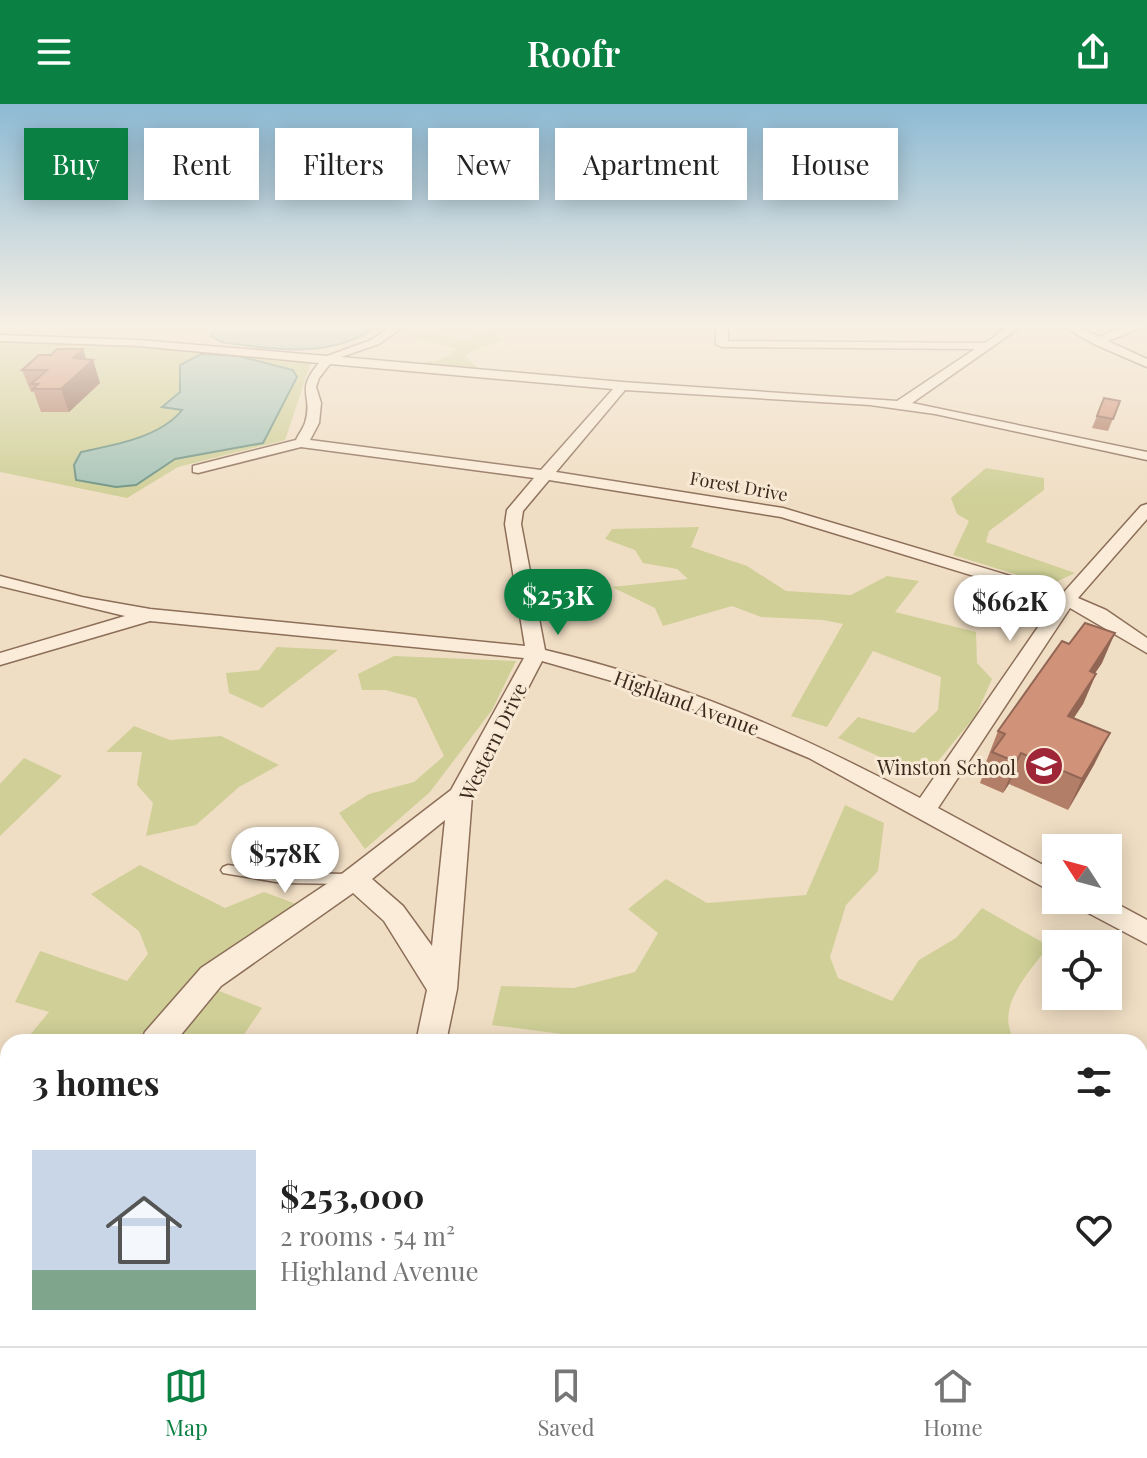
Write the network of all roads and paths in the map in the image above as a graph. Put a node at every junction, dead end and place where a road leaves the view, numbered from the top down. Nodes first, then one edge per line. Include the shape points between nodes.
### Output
1 (311, 384) edge
2 (599, 384) edge
3 (932, 384) edge
4 (622, 386) junction
5 (900, 405) junction
6 (301, 443) junction
7 (1147, 456) edge
8 (198, 469) dead end
9 (545, 475) junction
10 (1147, 509) edge
11 (0, 581) edge
12 (1067, 599) junction
13 (150, 615) junction
14 (1147, 647) edge
15 (536, 654) junction
16 (0, 659) edge
17 (460, 796) junction
18 (923, 812) junction
19 (228, 870) dead end
20 (1042, 876) edge
21 (352, 880) junction
22 (1112, 914) edge
23 (1147, 933) edge
24 (442, 989) junction
25 (163, 1034) edge
26 (433, 1034) edge

1 - 6 street via 312,423
2 - 4 street
3 - 5 street
4 - 5 street
4 - 9 street
5 - 7 street
6 - 8 street, Forest Drive
6 - 9 street, Forest Drive
9 - 12 street, Forest Drive via 783,513
9 - 15 street via 515,510 513,524
10 - 12 street
11 - 13 street, Highland Avenue
12 - 14 street, Forest Drive
12 - 18 street
13 - 15 street, Highland Avenue
13 - 16 street
15 - 17 street, Western Drive
15 - 18 street, Highland Avenue via 661,688 737,719 817,753
17 - 21 street
17 - 24 street, Western Drive
18 - 20 street, Highland Avenue
19 - 21 lane
21 - 24 street via 394,911
21 - 25 street via 211,977
22 - 23 street
24 - 26 street, Western Drive

